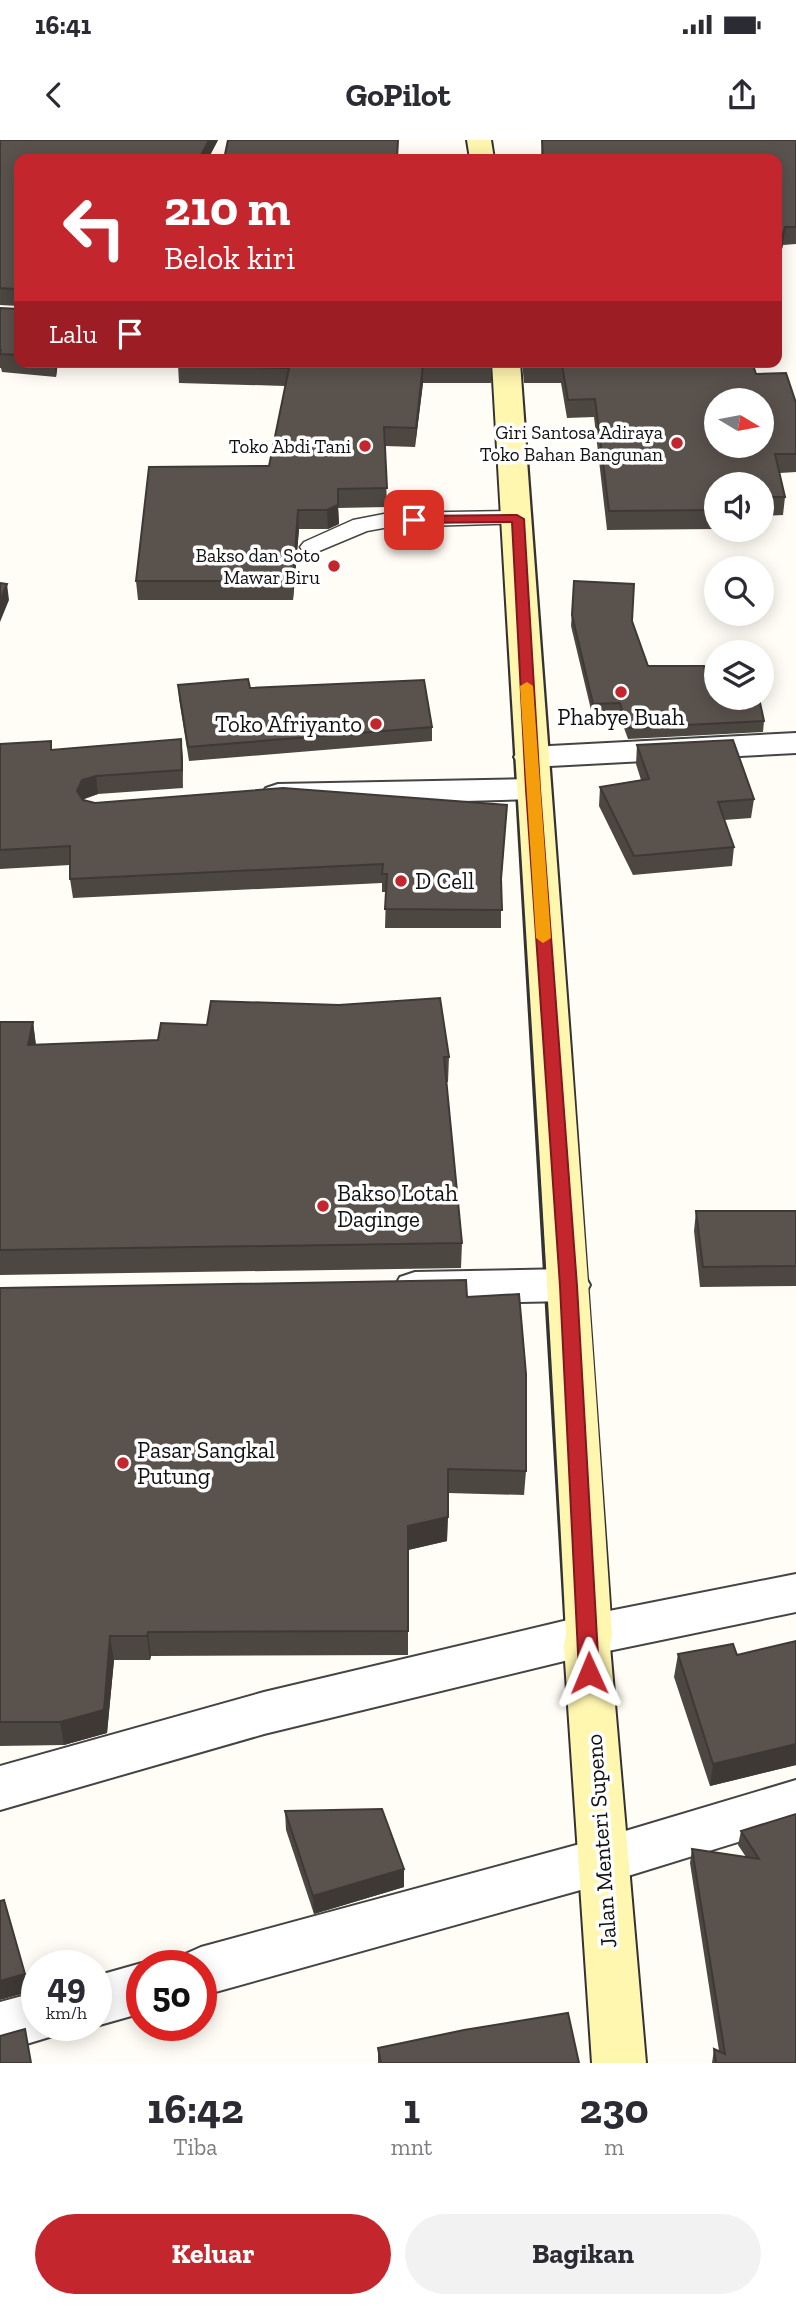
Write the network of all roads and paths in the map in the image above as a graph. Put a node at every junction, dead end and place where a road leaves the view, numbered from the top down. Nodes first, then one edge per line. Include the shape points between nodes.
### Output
1 (506, 368) edge
2 (517, 519) junction
3 (312, 547) dead end
4 (796, 743) edge
5 (532, 773) junction
6 (246, 797) edge
7 (569, 1286) junction
8 (374, 1288) edge
9 (796, 1593) edge
10 (589, 1635) junction
11 (0, 1787) edge
12 (796, 1802) edge
13 (602, 1861) junction
14 (217, 1968) edge
15 (21, 2021) edge
16 (0, 2027) edge
17 (619, 2063) edge

1 - 2 main road, Jalan Menteri Supeno
2 - 3 lane via 389,520 361,525
2 - 5 main road, Jalan Menteri Supeno
4 - 5 street
5 - 6 street
5 - 7 main road, Jalan Menteri Supeno
7 - 8 street
7 - 10 main road, Jalan Menteri Supeno
9 - 10 street
10 - 11 street via 264,1713
10 - 13 main road, Jalan Menteri Supeno
12 - 13 street
13 - 14 street
13 - 17 main road, Jalan Menteri Supeno
15 - 16 street

